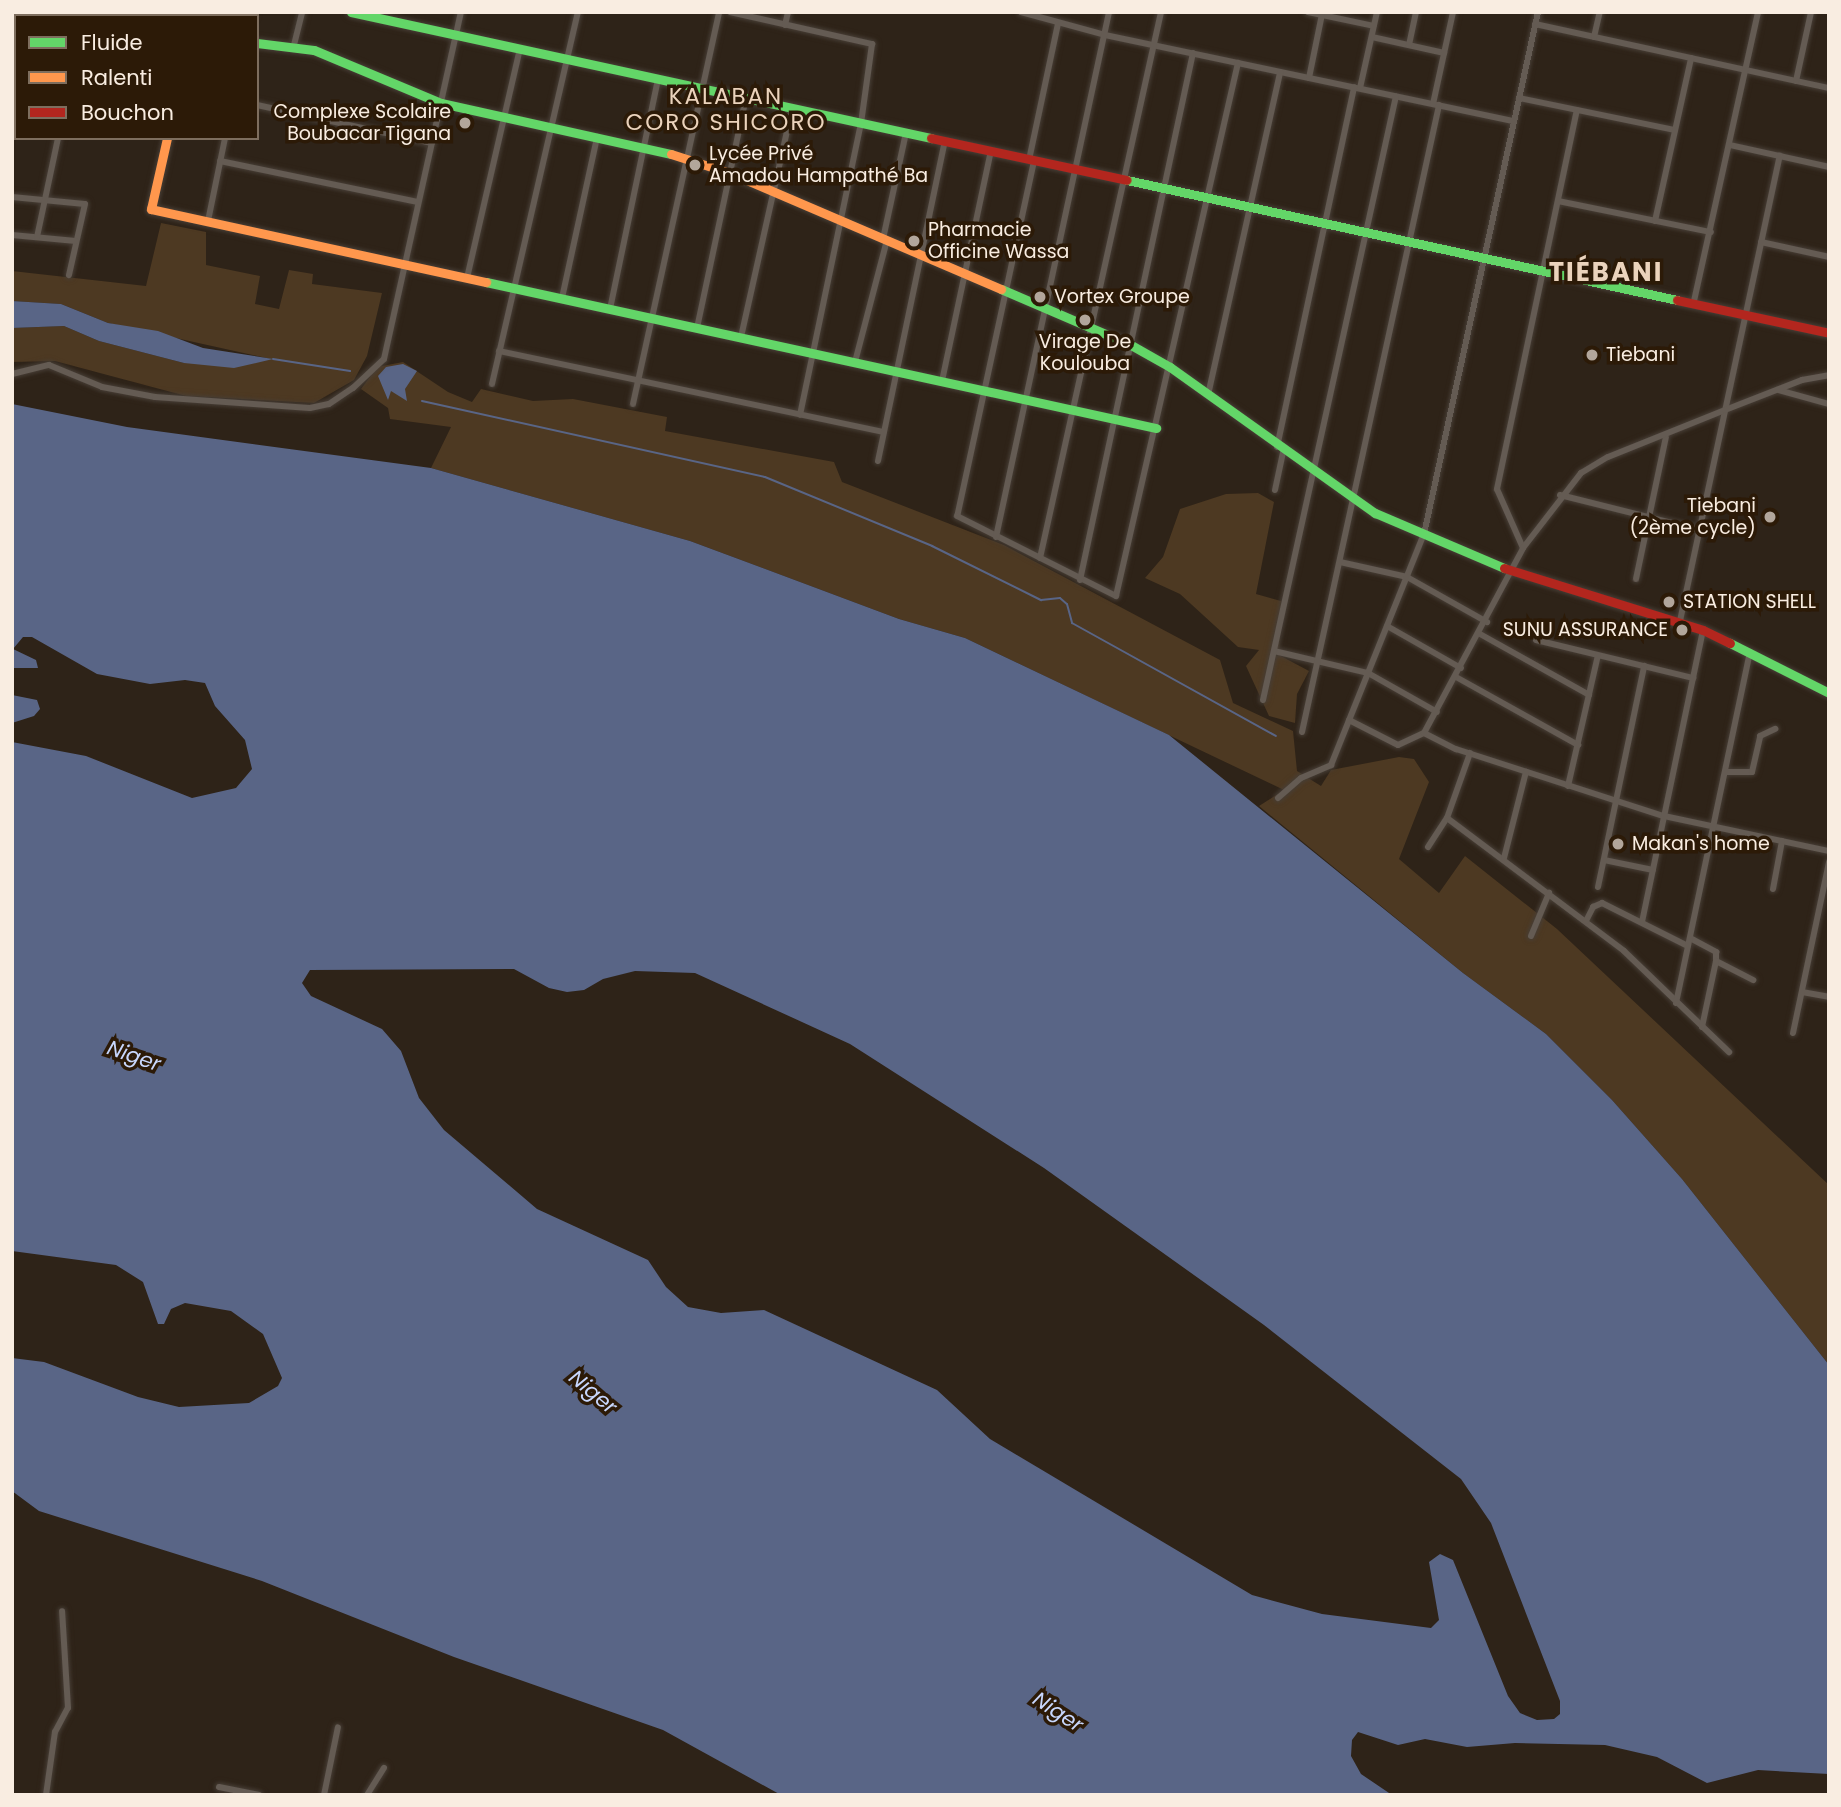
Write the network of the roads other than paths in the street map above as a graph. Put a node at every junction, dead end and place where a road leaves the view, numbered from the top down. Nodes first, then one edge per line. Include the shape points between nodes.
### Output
1 (302, 12) edge
2 (461, 12) edge
3 (578, 12) edge
4 (719, 12) edge
5 (730, 12) edge
6 (788, 12) edge
7 (1021, 12) edge
8 (1110, 12) edge
9 (1161, 12) edge
10 (1308, 12) edge
11 (1377, 12) edge
12 (1416, 12) edge
13 (1453, 12) edge
14 (1538, 12) edge
15 (1600, 12) edge
16 (1758, 12) edge
17 (1811, 12) edge
18 (357, 13) edge
19 (1323, 14) edge
20 (1058, 23) junction
21 (785, 24) junction
22 (1535, 24) junction
23 (1374, 26) junction
24 (456, 35) junction
25 (1105, 35) junction
26 (1372, 37) junction
27 (1594, 37) junction
28 (259, 43) edge
29 (1151, 44) junction
30 (294, 45) junction
31 (1409, 45) junction
32 (520, 49) junction
33 (1193, 53) junction
34 (1444, 53) junction
35 (1691, 58) junction
36 (567, 59) junction
37 (1238, 63) junction
38 (1746, 69) junction
39 (1280, 72) junction
40 (1309, 78) junction
41 (658, 79) junction
42 (1797, 81) junction
43 (1357, 88) junction
44 (1829, 88) edge
45 (703, 89) junction
46 (1396, 96) junction
47 (746, 98) junction
48 (1519, 98) junction
49 (441, 103) junction
50 (1436, 104) junction
51 (259, 105) edge
52 (792, 108) junction
53 (1577, 110) junction
54 (504, 117) junction
55 (1514, 121) junction
56 (861, 123) junction
57 (551, 127) junction
58 (1675, 130) junction
59 (906, 133) junction
60 (597, 136) junction
61 (58, 140) edge
62 (167, 140) edge
63 (225, 140) edge
64 (946, 141) junction
65 (432, 143) junction
66 (1730, 145) junction
67 (644, 146) junction
68 (991, 151) junction
69 (1780, 156) junction
70 (688, 157) junction
71 (1031, 160) junction
72 (220, 161) junction
73 (1829, 167) edge
74 (1076, 170) junction
75 (730, 173) junction
76 (1122, 180) junction
77 (1164, 189) junction
78 (773, 192) junction
79 (12, 197) edge
80 (1208, 198) junction
81 (44, 200) junction
82 (1558, 201) junction
83 (418, 202) junction
84 (1250, 208) junction
85 (208, 221) junction
86 (841, 221) junction
87 (1655, 221) junction
88 (1324, 224) junction
89 (1711, 232) junction
90 (1366, 233) junction
91 (12, 235) edge
92 (37, 237) junction
93 (885, 240) junction
94 (76, 241) junction
95 (1409, 242) junction
96 (1761, 242) junction
97 (921, 255) junction
98 (1829, 257) edge
99 (1484, 258) junction
100 (405, 264) junction
101 (1543, 271) junction
102 (965, 273) junction
103 (69, 275) dead end
104 (467, 278) junction
105 (514, 288) junction
106 (1006, 290) junction
107 (562, 298) junction
108 (1694, 301) junction
109 (1048, 308) junction
110 (610, 309) junction
111 (1746, 315) junction
112 (652, 318) junction
113 (1090, 326) junction
114 (697, 328) junction
115 (1829, 333) edge
116 (741, 337) junction
117 (1131, 345) junction
118 (499, 351) junction
119 (813, 353) junction
120 (855, 362) junction
121 (1170, 367) junction
122 (897, 372) junction
123 (12, 373) edge
124 (1829, 375) edge
125 (638, 381) junction
126 (942, 381) junction
127 (492, 384) dead end
128 (1778, 390) junction
129 (984, 391) junction
130 (1208, 396) junction
131 (1028, 400) junction
132 (633, 404) dead end
133 (1829, 404) edge
134 (1072, 410) junction
135 (1725, 410) junction
136 (800, 415) junction
137 (1115, 419) junction
138 (1156, 428) junction
139 (884, 432) junction
140 (1667, 438) junction
141 (1280, 449) junction
142 (878, 461) dead end
143 (1313, 473) junction
144 (1275, 490) dead end
145 (1560, 495) junction
146 (1353, 501) junction
147 (1649, 519) junction
148 (1700, 530) junction
149 (1424, 534) junction
150 (996, 537) junction
151 (1523, 548) junction
152 (1040, 558) junction
153 (1340, 562) junction
154 (1510, 571) junction
155 (1407, 577) junction
156 (1636, 579) dead end
157 (1080, 580) junction
158 (1680, 621) junction
159 (1487, 622) junction
160 (1387, 626) junction
161 (1703, 630) junction
162 (1480, 634) junction
163 (1536, 640) dead end
164 (1750, 650) junction
165 (1274, 651) junction
166 (1598, 655) junction
167 (1318, 661) junction
168 (1644, 666) junction
169 (1461, 668) junction
170 (1368, 673) junction
171 (1456, 677) junction
172 (1693, 678) junction
173 (1828, 690) edge
174 (1589, 695) junction
175 (1263, 700) dead end
176 (1437, 712) junction
177 (1349, 720) junction
178 (1775, 729) dead end
179 (1303, 732) dead end
180 (1424, 733) junction
181 (1578, 745) junction
182 (1470, 753) junction
183 (1526, 772) junction
184 (1725, 772) junction
185 (1569, 786) junction
186 (1278, 798) dead end
187 (1616, 802) junction
188 (1664, 816) junction
189 (1447, 818) junction
190 (1713, 827) junction
191 (1782, 841) junction
192 (1428, 847) dead end
193 (1829, 851) edge
194 (1504, 858) junction
195 (1604, 860) junction
196 (1829, 862) edge
197 (1653, 870) junction
198 (1598, 887) dead end
199 (1773, 889) dead end
200 (1549, 893) junction
201 (1819, 907) junction
202 (1829, 909) edge
203 (1586, 922) junction
204 (1642, 922) junction
205 (1531, 936) dead end
206 (1690, 938) junction
207 (1688, 946) junction
208 (1716, 961) junction
209 (1753, 980) dead end
210 (1801, 992) junction
211 (1829, 998) edge
212 (1676, 1003) junction
213 (1702, 1027) junction
214 (1793, 1033) dead end
215 (1729, 1052) dead end
216 (62, 1611) dead end
217 (338, 1727) dead end
218 (384, 1768) dead end
219 (219, 1787) dead end
220 (46, 1795) edge
221 (259, 1795) edge
222 (324, 1795) edge
223 (367, 1795) edge

1 - 30 street
2 - 24 street
3 - 36 street
4 - 45 street
5 - 21 street
6 - 21 street
7 - 20 street
8 - 25 street
9 - 29 street
10 - 19 street
11 - 23 street
12 - 31 street
13 - 34 street
14 - 22 street
15 - 27 street
16 - 38 street
17 - 42 street
18 - 24 street
19 - 23 street
19 - 40 street
20 - 25 street
20 - 71 street
21 - 56 street via 872,44
22 - 27 street
22 - 48 street
23 - 26 street
24 - 32 street
24 - 49 street
25 - 29 street
25 - 74 street
26 - 31 street
26 - 43 street
27 - 35 street
28 - 30 street
29 - 33 street
29 - 76 street
30 - 49 street
31 - 34 street
32 - 36 street
32 - 54 street
33 - 37 street
33 - 77 street
34 - 50 street
35 - 38 street
35 - 58 street
36 - 41 street
36 - 57 street
37 - 39 street
37 - 80 street
38 - 42 street
38 - 66 street
39 - 40 street
39 - 84 street
40 - 43 street
41 - 45 street
41 - 67 street
42 - 44 street
43 - 46 street
43 - 88 street
45 - 47 street
45 - 70 street
46 - 50 street
46 - 90 street
47 - 52 street
47 - 75 street
48 - 53 street
48 - 55 street
49 - 54 street
49 - 65 street
50 - 55 street
50 - 95 street
51 - 65 street
52 - 56 street
52 - 78 street
53 - 58 street
53 - 82 street
54 - 57 street
54 - 104 street
55 - 99 street
56 - 59 street
56 - 86 street
57 - 60 street
57 - 105 street
58 - 87 street
59 - 64 street
59 - 93 street
60 - 67 street
60 - 107 street
61 - 81 street
62 - 85 street via 151,209
63 - 72 street
64 - 68 street
64 - 97 street
65 - 83 street
66 - 69 street
66 - 89 street
67 - 70 street
67 - 110 street
68 - 71 street
68 - 102 street
69 - 73 street
69 - 96 street
70 - 75 street
70 - 112 street
71 - 74 street
71 - 106 street
72 - 83 street
72 - 85 street
74 - 76 street
74 - 109 street
75 - 78 street
75 - 114 street
76 - 77 street
76 - 113 street
77 - 80 street
77 - 117 street
78 - 86 street
78 - 116 street
79 - 81 street
80 - 84 street
80 - 121 street
81 - 92 street
81 - 94 street via 85,204
82 - 87 street
82 - 101 street
83 - 100 street
84 - 88 street
84 - 130 street
85 - 100 street
86 - 93 street
86 - 119 street
87 - 89 street
88 - 90 street
88 - 141 street
89 - 108 street
90 - 95 street
90 - 143 street
91 - 92 street
92 - 94 street
93 - 97 street
93 - 120 street
94 - 103 street
95 - 99 street
95 - 146 street
96 - 98 street
96 - 111 street
97 - 102 street
97 - 122 street
99 - 101 street
99 - 149 street
100 - 104 street
100 - 123 street via 384,359 329,404 310,408 155,397 103,387 49,365
101 - 108 street
101 - 151 street via 1497,489
102 - 106 street
102 - 126 street
104 - 105 street
105 - 107 street
105 - 118 street
106 - 109 street
106 - 129 street
107 - 110 street
108 - 111 street
109 - 113 street
109 - 131 street
110 - 112 street
111 - 115 street
111 - 135 street
112 - 114 street
112 - 125 street
113 - 117 street
113 - 134 street
114 - 116 street
116 - 119 street
117 - 121 street
117 - 137 street
118 - 125 street
118 - 127 street
119 - 120 street
119 - 136 street
120 - 122 street
121 - 130 street
121 - 138 street
122 - 126 street
122 - 139 street
124 - 128 street
125 - 132 street
125 - 136 street
126 - 129 street
128 - 133 street
128 - 135 street
129 - 131 street
129 - 150 street via 957,516
130 - 141 street
131 - 134 street
131 - 150 street
134 - 137 street
134 - 152 street
135 - 140 street
135 - 148 street
136 - 139 street
137 - 138 street
137 - 157 street
138 - 157 street via 1116,596
139 - 142 street
140 - 145 street via 1608,457 1581,473
140 - 147 street
141 - 143 street
141 - 144 street
143 - 146 street
143 - 165 street
145 - 147 street
145 - 151 street
146 - 149 street
146 - 153 street
147 - 148 street
147 - 156 street
148 - 158 street
149 - 154 street
149 - 155 street
150 - 152 street
151 - 154 street
152 - 157 street
153 - 155 street
153 - 167 street
154 - 158 street
154 - 159 street
155 - 159 street
155 - 160 street
158 - 161 street
159 - 162 street
160 - 169 street
160 - 170 street
161 - 164 street
161 - 172 street
162 - 169 street
162 - 174 street
163 - 166 street
164 - 173 street
164 - 184 street
165 - 167 street
165 - 175 street
166 - 168 street
166 - 174 street
167 - 170 street
167 - 179 street
168 - 172 street
168 - 187 street
169 - 171 street
170 - 176 street
170 - 177 street
171 - 176 street
171 - 181 street
172 - 188 street
174 - 181 street
176 - 180 street
177 - 180 street via 1398,746
177 - 186 street via 1331,765 1301,778
178 - 184 street via 1760,736 1752,772
180 - 182 street
181 - 185 street
182 - 183 street
182 - 189 street
183 - 185 street
183 - 194 street
184 - 190 street
185 - 187 street
187 - 188 street
187 - 195 street
188 - 190 street
188 - 197 street
189 - 192 street
189 - 194 street
190 - 191 street
190 - 206 street
191 - 193 street
191 - 199 street
194 - 200 street
195 - 197 street
195 - 198 street
196 - 201 street
197 - 204 street
200 - 203 street
200 - 205 street
201 - 202 street
201 - 210 street
203 - 204 street via 1597,903
203 - 212 street via 1624,951
204 - 207 street
206 - 207 street
206 - 208 street via 1716,952
207 - 212 street
208 - 209 street
208 - 213 street
210 - 211 street
210 - 214 street
212 - 213 street
213 - 215 street
216 - 220 street via 68,1708 55,1732
217 - 222 street
218 - 223 street
219 - 221 street

